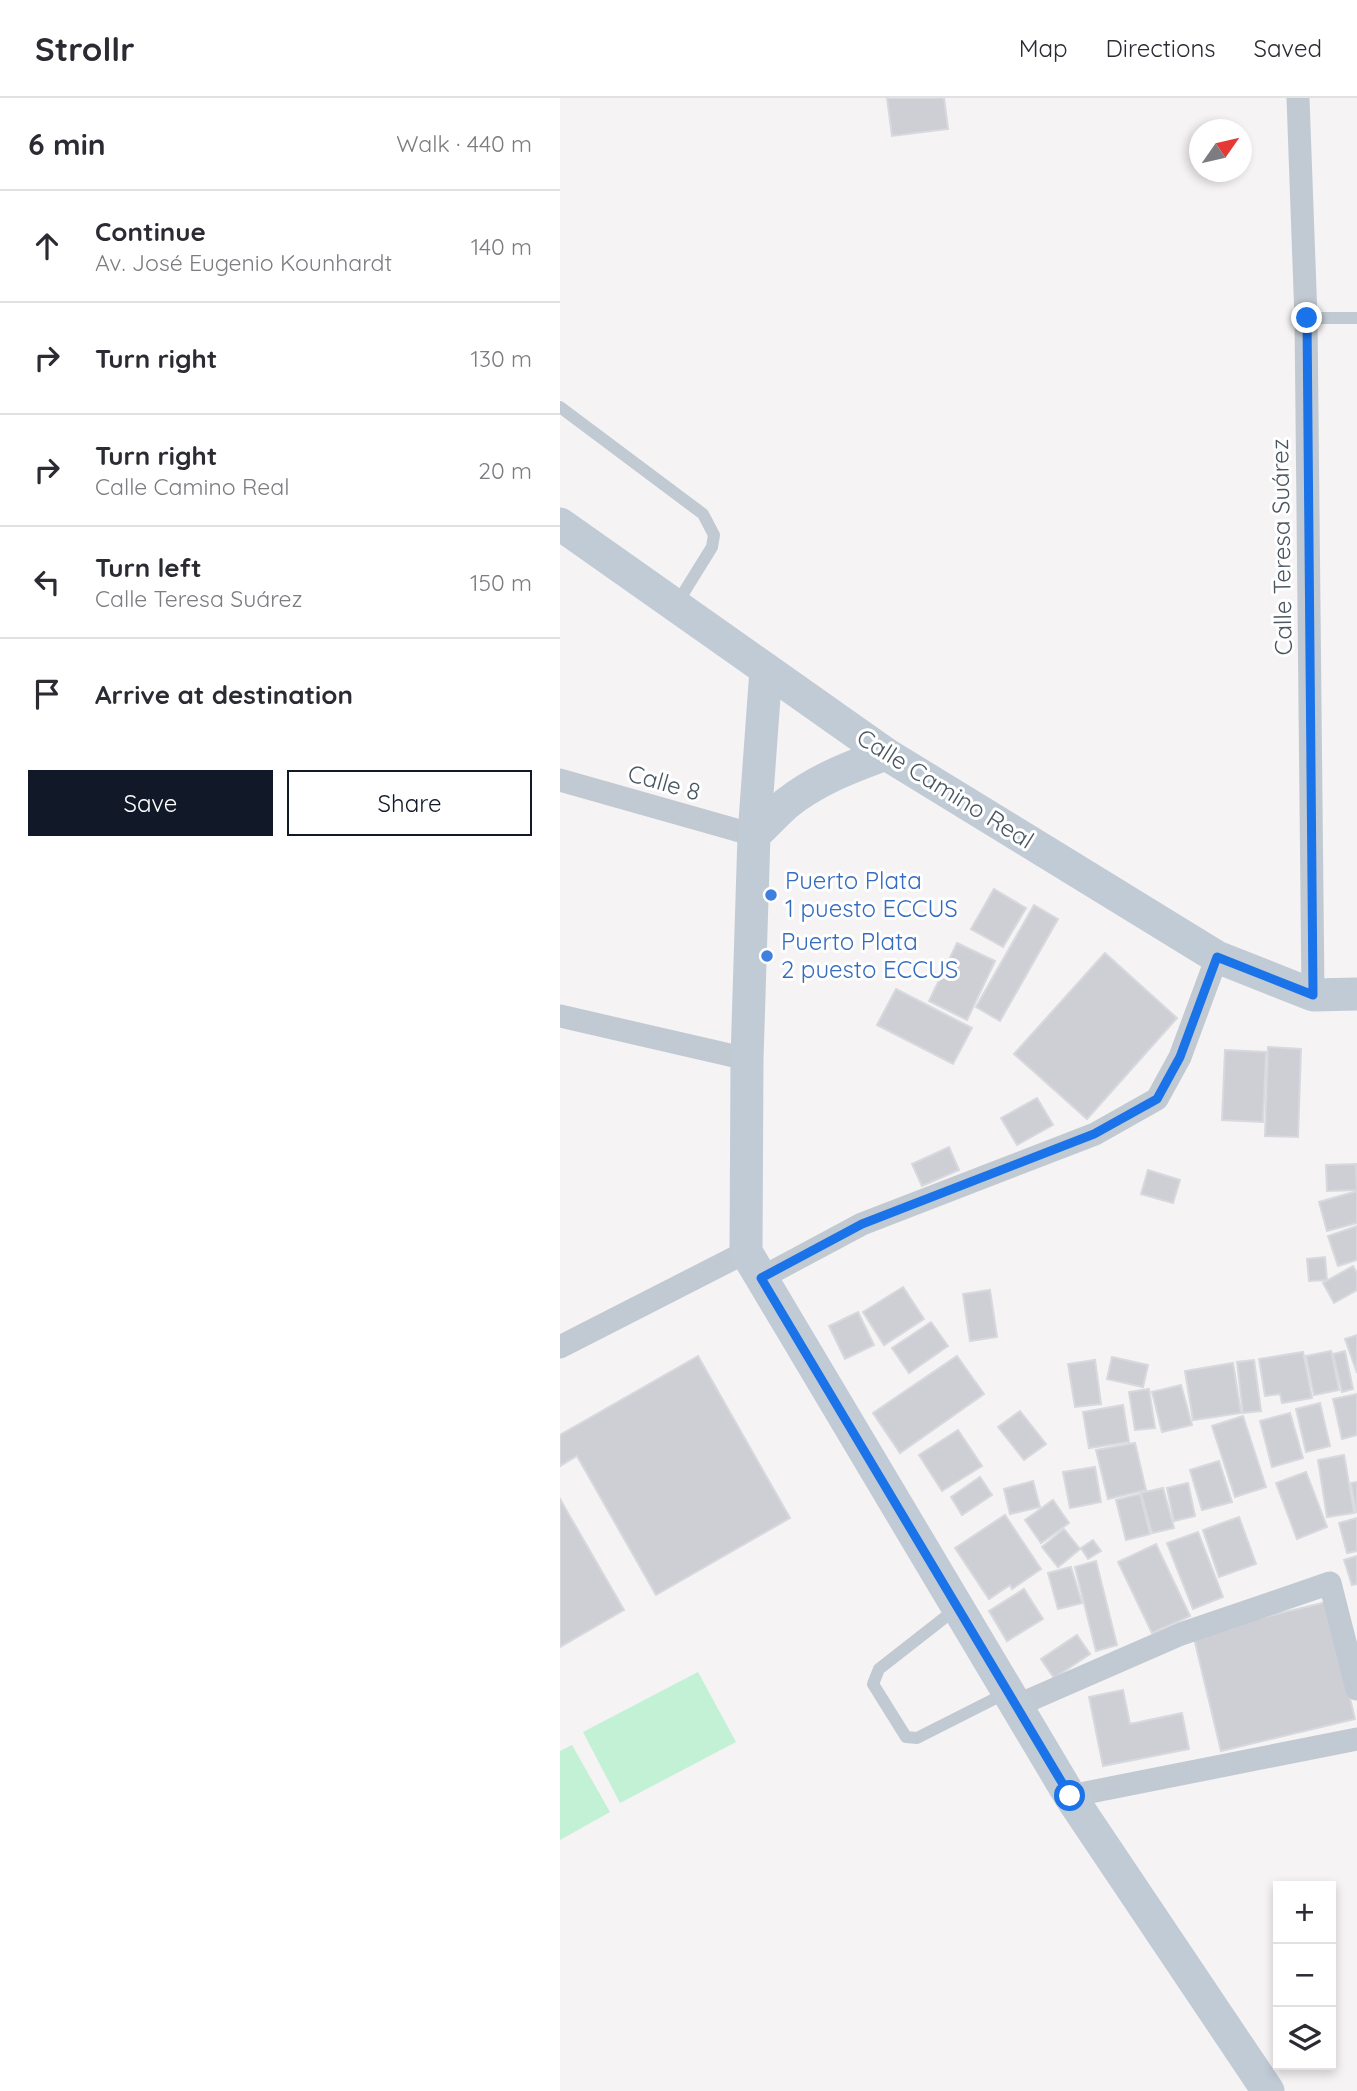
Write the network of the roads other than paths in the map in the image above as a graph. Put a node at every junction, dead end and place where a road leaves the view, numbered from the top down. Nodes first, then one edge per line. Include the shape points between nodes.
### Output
1 (1298, 98) edge
2 (1307, 318) junction
3 (1357, 318) edge
4 (560, 407) edge
5 (560, 524) edge
6 (675, 606) junction
7 (766, 670) junction
8 (886, 754) junction
9 (560, 780) edge
10 (754, 835) junction
11 (1217, 957) junction
12 (1357, 994) edge
13 (1313, 995) junction
14 (560, 1016) edge
15 (747, 1059) junction
16 (754, 1265) junction
17 (560, 1347) edge
18 (958, 1608) junction
19 (1357, 1689) edge
20 (1012, 1699) junction
21 (1357, 1738) edge
22 (1070, 1796) junction
23 (1268, 2091) edge

1 - 2 street, Calle Teresa Suárez
2 - 3 lane
2 - 13 street, Calle Teresa Suárez
4 - 6 lane via 703,514 714,535 712,547
5 - 6 street, Calle Camino Real
6 - 7 street, Calle Camino Real
7 - 8 street, Calle Camino Real
7 - 10 street
8 - 10 street via 814,785
8 - 11 street, Calle Camino Real
9 - 10 street, Calle 8
10 - 15 street
11 - 13 street, Calle Camino Real
11 - 16 street via 1180,1057 1157,1099 1094,1134
12 - 13 street, Calle Camino Real
14 - 15 street
15 - 16 street
16 - 17 street
16 - 18 street
18 - 20 street
18 - 20 lane via 879,1669 873,1684 906,1737 917,1738
19 - 20 street via 1330,1583
20 - 22 street
21 - 22 street
22 - 23 street

